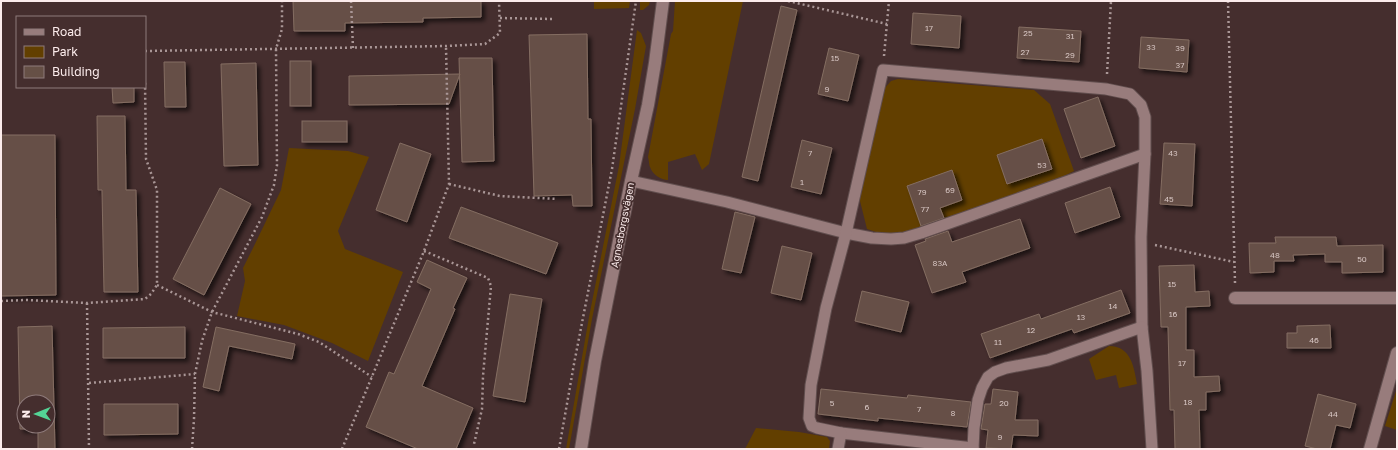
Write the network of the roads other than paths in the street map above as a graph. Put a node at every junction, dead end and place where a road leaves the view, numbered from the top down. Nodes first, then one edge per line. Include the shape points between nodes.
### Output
1 (663, 1) edge
2 (1145, 154) junction
3 (631, 181) junction
4 (846, 233) junction
5 (1235, 298) road end
6 (1397, 298) edge
7 (1142, 327) junction
8 (1397, 353) edge
9 (841, 433) junction
10 (581, 449) edge
11 (838, 449) edge
12 (973, 449) edge
13 (1152, 449) edge
14 (1370, 449) edge

1 - 3 street, Agnesborgsvägen via 651,84
2 - 4 lane via 904,238 872,238
2 - 4 lane via 1145,117 1141,105 1130,94 1106,88 883,70
2 - 7 lane via 1141,242
3 - 4 lane via 727,202
3 - 10 street, Agnesborgsvägen via 595,361
4 - 9 lane via 826,308 811,385 809,418 812,426
5 - 6 street
7 - 12 lane via 1048,360 1006,368 988,377 978,400
7 - 13 lane
8 - 14 street
9 - 11 lane
9 - 12 lane

